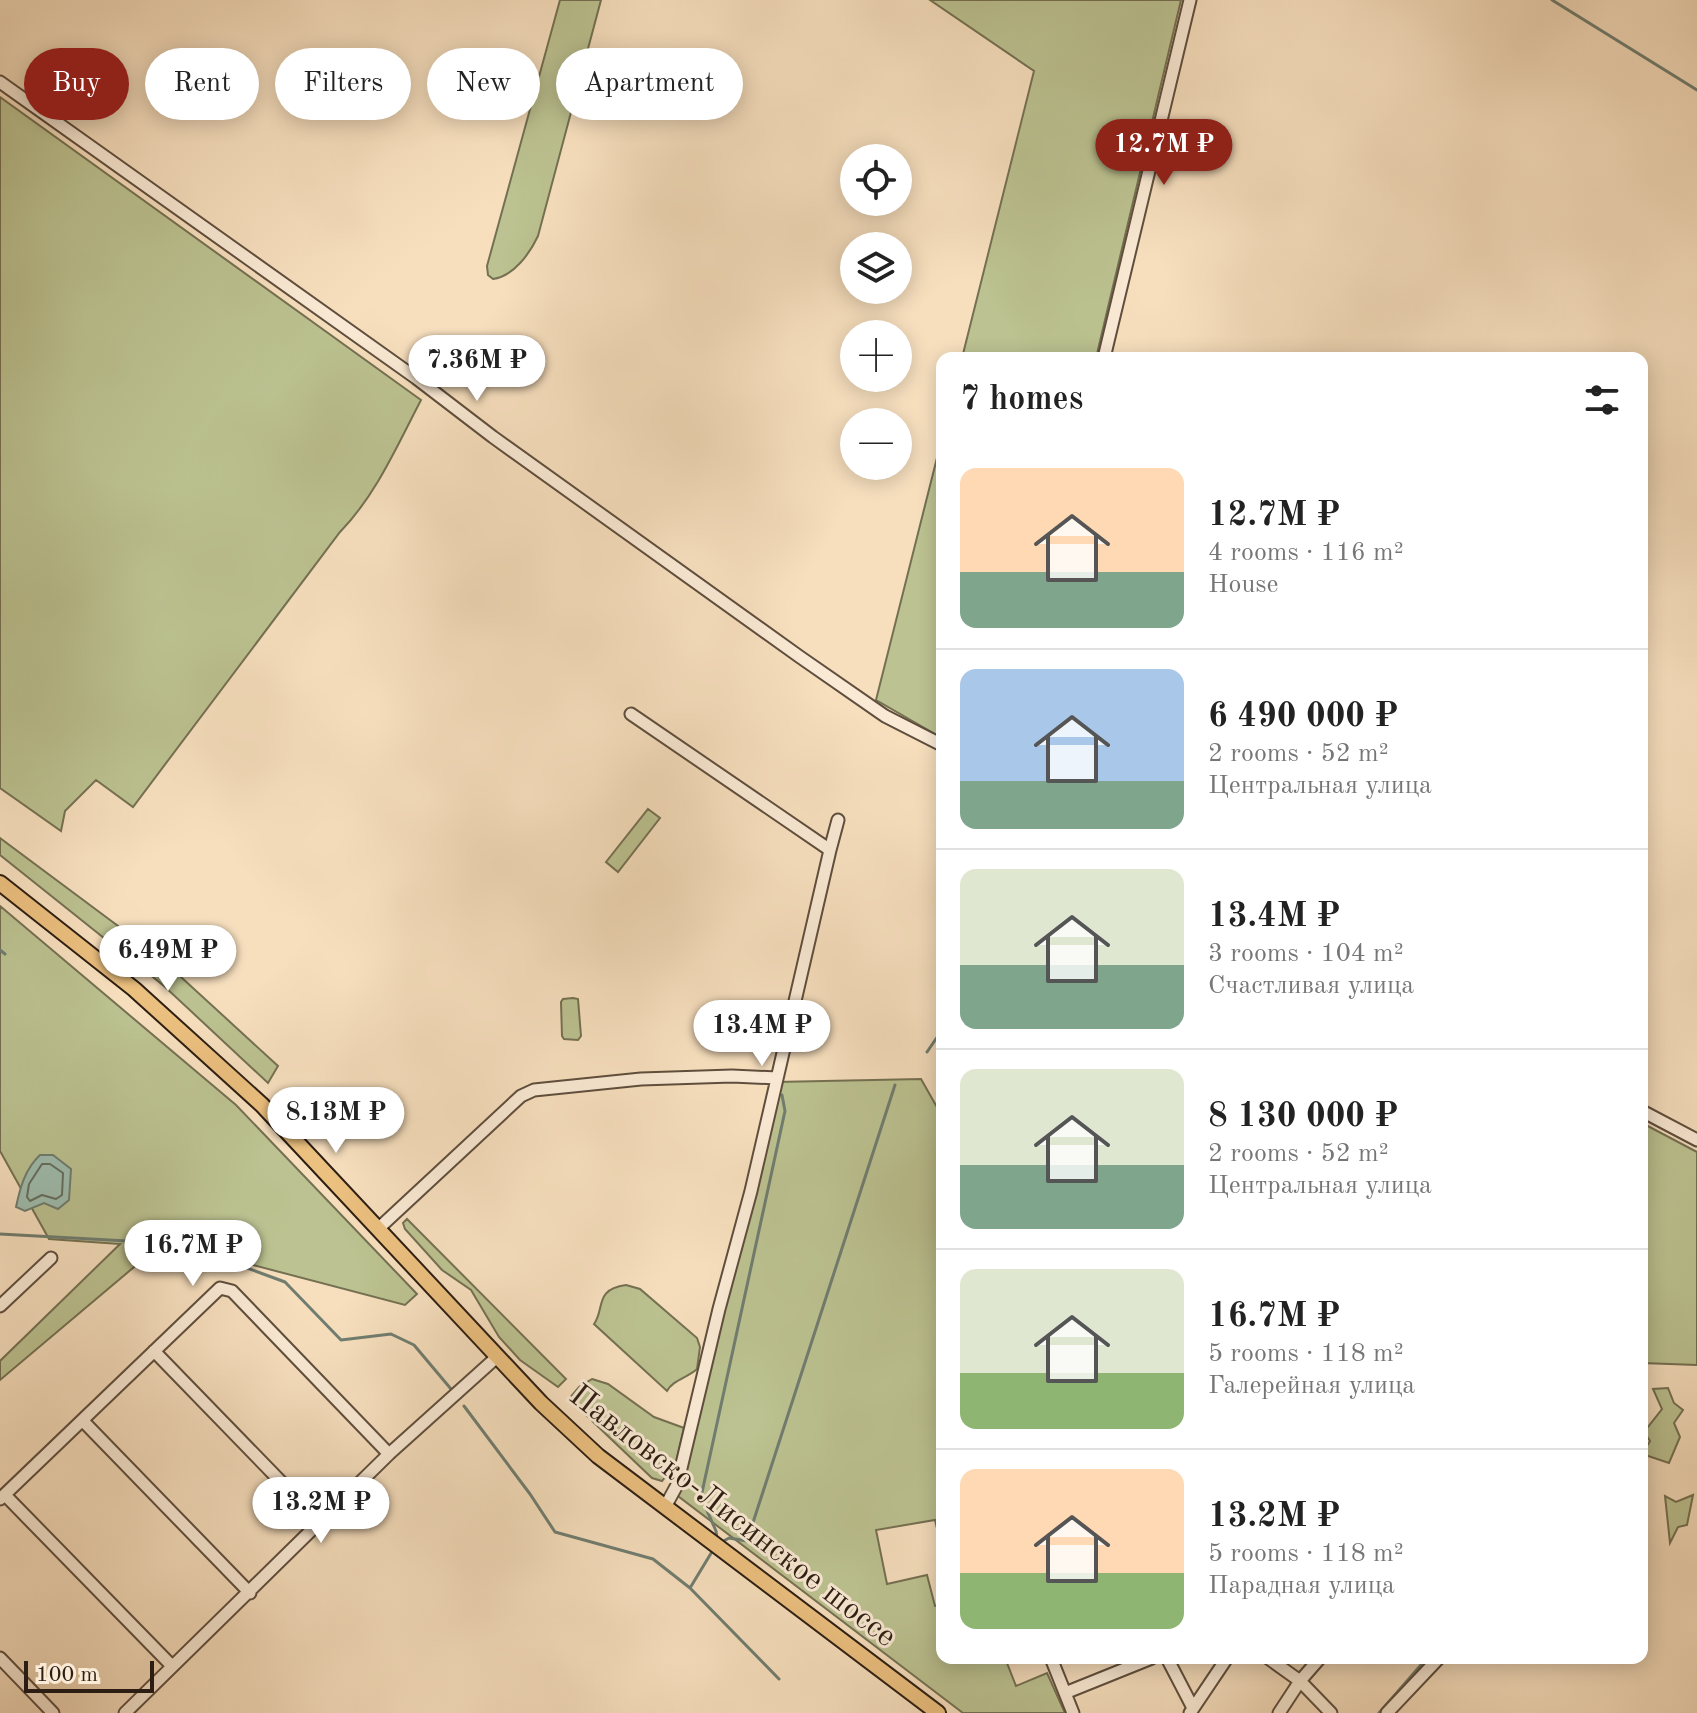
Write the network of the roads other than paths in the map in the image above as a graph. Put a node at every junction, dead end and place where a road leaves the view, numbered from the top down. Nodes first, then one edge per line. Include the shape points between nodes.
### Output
1 (1190, 0) edge
2 (0, 82) edge
3 (1105, 352) edge
4 (631, 714) dead end
5 (936, 742) edge
6 (838, 820) dead end
7 (830, 850) junction
8 (0, 883) edge
9 (777, 1078) junction
10 (1648, 1114) edge
11 (1697, 1140) edge
12 (379, 1228) junction
13 (51, 1258) dead end
14 (0, 1306) edge
15 (154, 1351) junction
16 (498, 1356) junction
17 (83, 1421) junction
18 (389, 1454) junction
19 (2, 1497) edge
20 (665, 1507) junction
21 (320, 1522) junction
22 (250, 1593) junction
23 (0, 1658) edge
24 (1053, 1664) edge
25 (1137, 1664) edge
26 (1170, 1664) edge
27 (1223, 1664) edge
28 (1276, 1664) edge
29 (1315, 1664) edge
30 (1433, 1664) edge
31 (172, 1666) junction
32 (1300, 1681) junction
33 (1065, 1693) junction
34 (1192, 1711) edge
35 (53, 1713) edge
36 (125, 1713) edge
37 (938, 1713) edge
38 (1073, 1713) edge
39 (1279, 1713) edge
40 (1331, 1713) edge
41 (1387, 1713) edge

1 - 3 street
2 - 5 street via 800,657 885,716
4 - 7 street
6 - 7 street
7 - 9 street
8 - 12 main road, Павловско-Лисинское шоссе via 199,1047
9 - 12 street via 655,1079 534,1090 521,1096
9 - 20 street via 677,1485
10 - 11 street
12 - 16 main road, Павловско-Лисинское шоссе
13 - 14 street
15 - 17 street
15 - 18 street via 217,1289 227,1288
15 - 21 street
16 - 18 street
16 - 20 main road, Павловско-Лисинское шоссе via 598,1456
17 - 19 street
17 - 22 street
18 - 21 street
19 - 31 street
20 - 37 main road, Павловско-Лисинское шоссе
21 - 22 street
22 - 31 street
23 - 35 street
24 - 33 street
25 - 33 street
26 - 34 street
27 - 34 street
28 - 32 street
29 - 32 street
30 - 41 street
31 - 36 street
32 - 39 street
32 - 40 street
33 - 38 street

